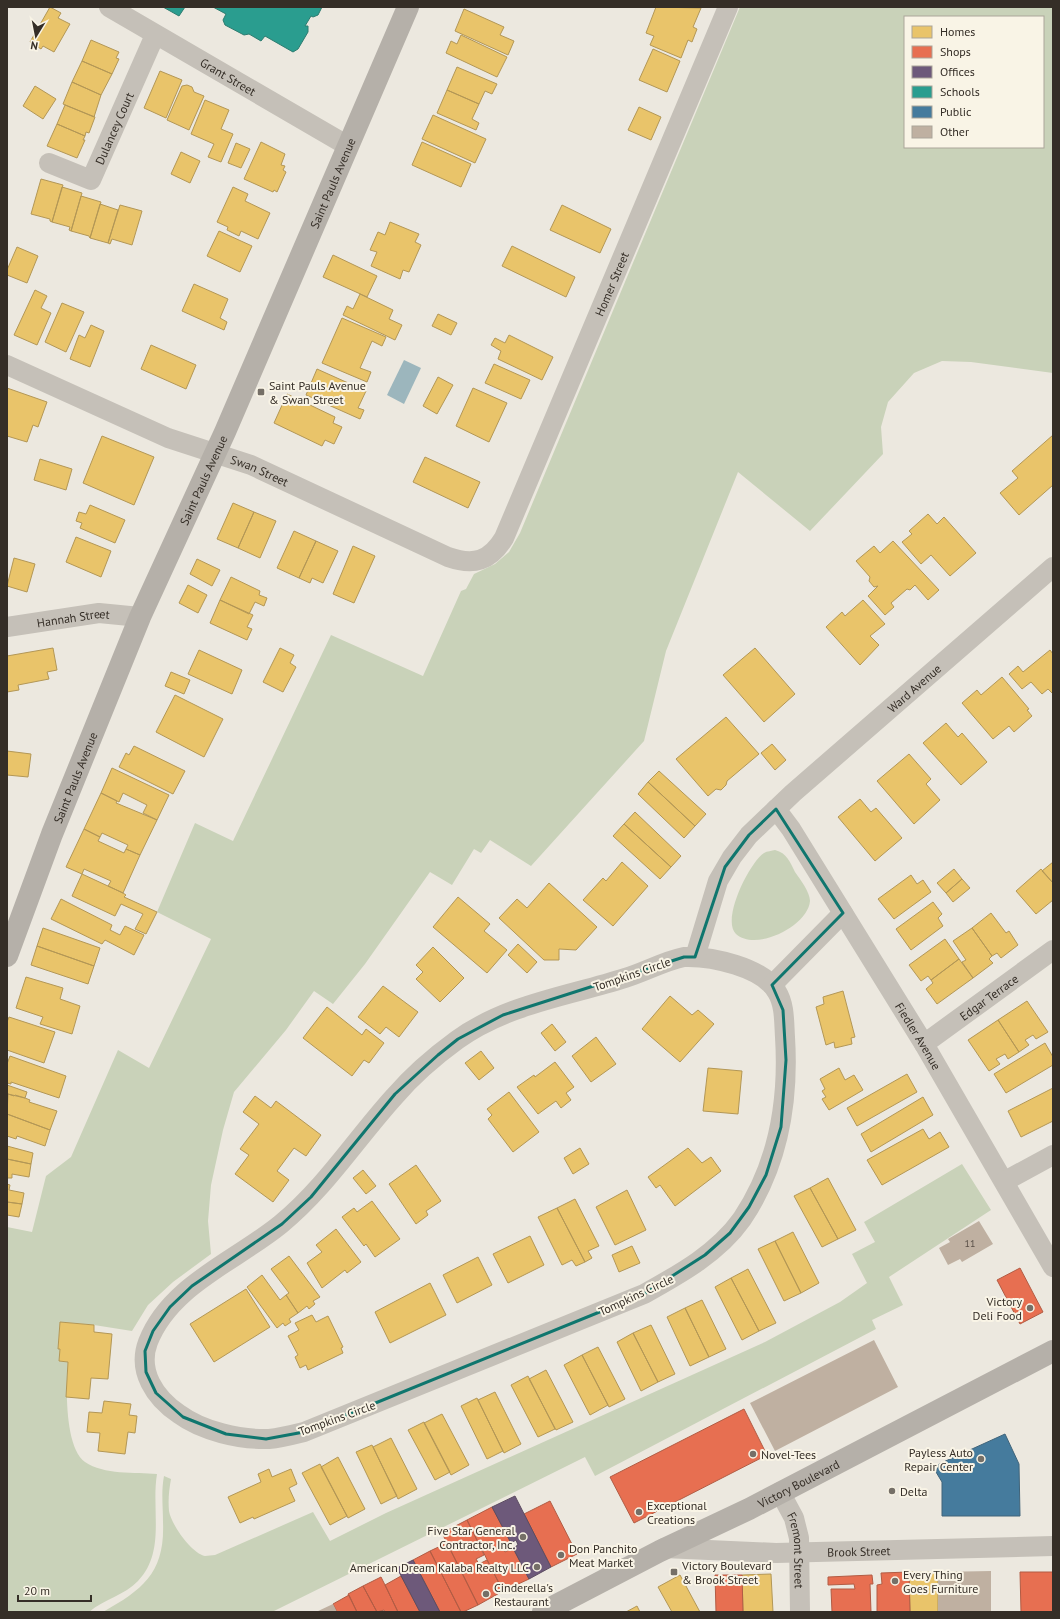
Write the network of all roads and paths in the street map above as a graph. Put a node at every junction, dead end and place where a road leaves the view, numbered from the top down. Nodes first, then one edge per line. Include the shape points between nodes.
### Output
1 (109, 7) edge
2 (408, 7) edge
3 (728, 7) edge
4 (155, 34) junction
5 (348, 146) junction
6 (49, 163) dead end
7 (7, 365) edge
8 (215, 453) junction
9 (489, 556) joint
10 (1053, 567) edge
11 (140, 617) junction
12 (7, 627) edge
13 (776, 809) junction
14 (844, 914) junction
15 (1053, 950) edge
16 (7, 956) edge
17 (695, 957) junction
18 (772, 985) junction
19 (924, 1044) junction
20 (1053, 1155) edge
21 (1005, 1181) junction
22 (1053, 1267) edge
23 (1053, 1351) edge
24 (780, 1492) junction
25 (1053, 1546) edge
26 (664, 1548) junction
27 (799, 1551) junction
28 (543, 1612) edge
29 (800, 1612) edge

1 - 4 street, Grant Street
2 - 5 main road, Saint Pauls Avenue
3 - 9 street, Homer Street via 504,538
4 - 5 street, Grant Street
4 - 6 street, Dulancey Court via 91,180
5 - 8 main road, Saint Pauls Avenue
7 - 8 street, Swan Street via 168,438
8 - 9 street, Swan Street via 251,465 448,557 470,561
8 - 11 main road, Saint Pauls Avenue
10 - 13 street, Ward Avenue
11 - 12 street, Hannah Street via 99,613
11 - 16 main road, Saint Pauls Avenue via 54,827
13 - 14 street, Fiedler Avenue
13 - 17 street via 749,835 725,868 714,893
14 - 18 street
14 - 19 street, Fiedler Avenue
15 - 19 street, Edgar Terrace
17 - 18 street, Tompkins Circle via 717,959 756,974
17 - 18 street, Tompkins Circle via 673,959 628,977 503,1015 464,1036 438,1055 395,1094 311,1197 282,1224 192,1286 170,1307 153,1331 145,1351 146,1372 164,1403 182,1417 226,1434 266,1439 304,1432 639,1296 678,1275 718,1244 741,1220 772,1160 781,1127 786,1080 782,1010 777,992
19 - 21 street, Fiedler Avenue
20 - 21 street
21 - 22 street, Fiedler Avenue
23 - 24 main road, Victory Boulevard
24 - 26 main road, Victory Boulevard
24 - 27 street, Fremont Street via 796,1524
25 - 27 street, Brook Street
26 - 27 street, Brook Street via 721,1552
26 - 28 main road, Victory Boulevard
27 - 29 street, Fremont Street

